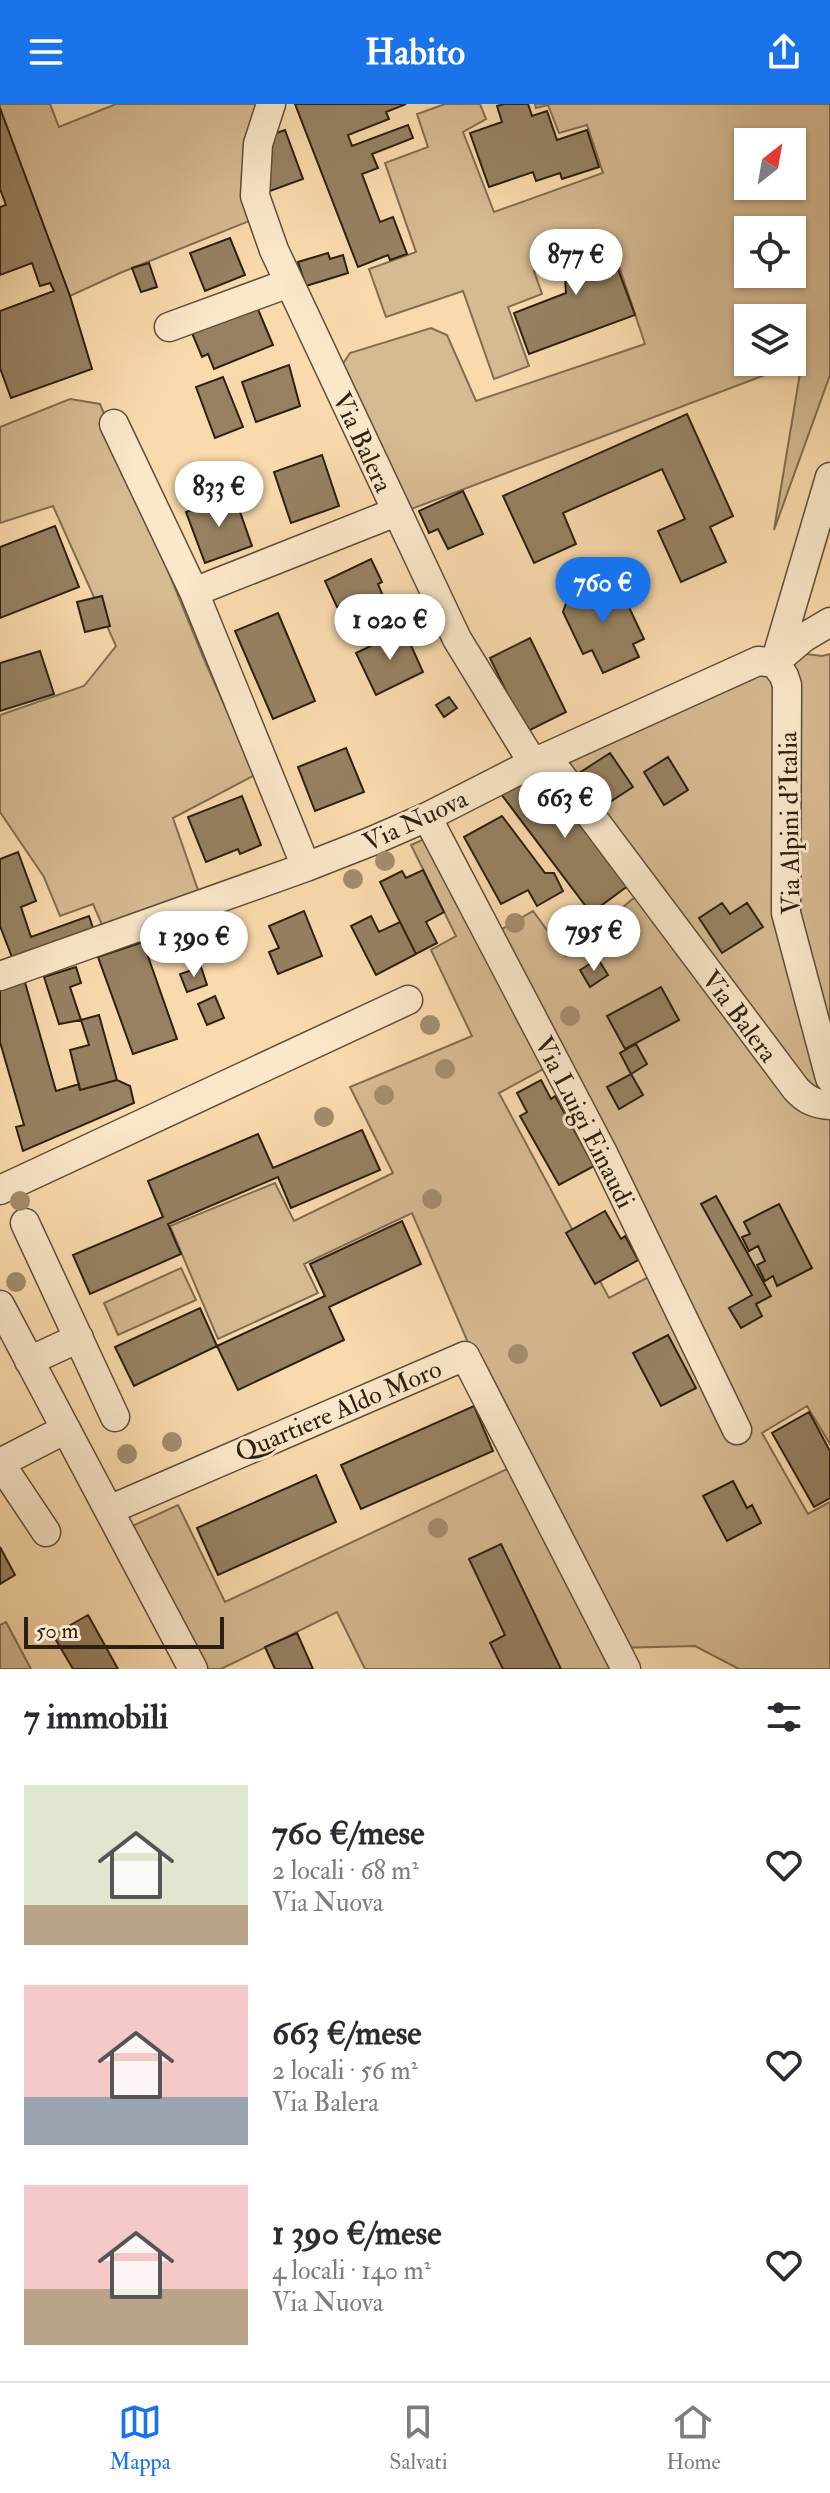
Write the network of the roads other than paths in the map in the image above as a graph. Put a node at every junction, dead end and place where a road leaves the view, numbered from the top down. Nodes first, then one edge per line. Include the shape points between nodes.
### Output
1 (271, 104) edge
2 (289, 283) junction
3 (169, 327) dead end
4 (114, 424) dead end
5 (830, 477) edge
6 (396, 512) junction
7 (194, 592) junction
8 (830, 622) edge
9 (775, 663) junction
10 (540, 760) junction
11 (427, 817) junction
12 (306, 867) junction
13 (0, 976) edge
14 (408, 1000) dead end
15 (830, 1078) edge
16 (830, 1105) edge
17 (0, 1190) edge
18 (25, 1223) dead end
19 (0, 1305) edge
20 (79, 1338) junction
21 (29, 1361) junction
22 (115, 1417) dead end
23 (66, 1429) junction
24 (737, 1430) dead end
25 (0, 1463) edge
26 (109, 1510) junction
27 (46, 1532) dead end
28 (193, 1669) edge
29 (626, 1669) edge

1 - 2 street, Via Balera via 258,144 255,196
2 - 3 street
2 - 6 street, Via Balera
4 - 7 street
5 - 9 street
6 - 7 street
6 - 10 street, Via Balera via 457,639
7 - 12 street
8 - 9 street
9 - 10 street, Via Nuova via 758,661
9 - 15 street, Via Alpini d'Italia via 787,685 786,913
10 - 11 street, Via Nuova
10 - 16 street, Via Balera via 796,1089 816,1104
11 - 12 street, Via Nuova
11 - 24 street, Via Luigi Einaudi via 603,1153
12 - 13 street, Via Nuova
14 - 17 street
18 - 20 street
19 - 21 street
20 - 21 street
20 - 22 street
21 - 23 street
23 - 25 street
23 - 26 street
25 - 27 street
26 - 28 street
26 - 29 street, Quartiere Aldo Moro via 465,1356

